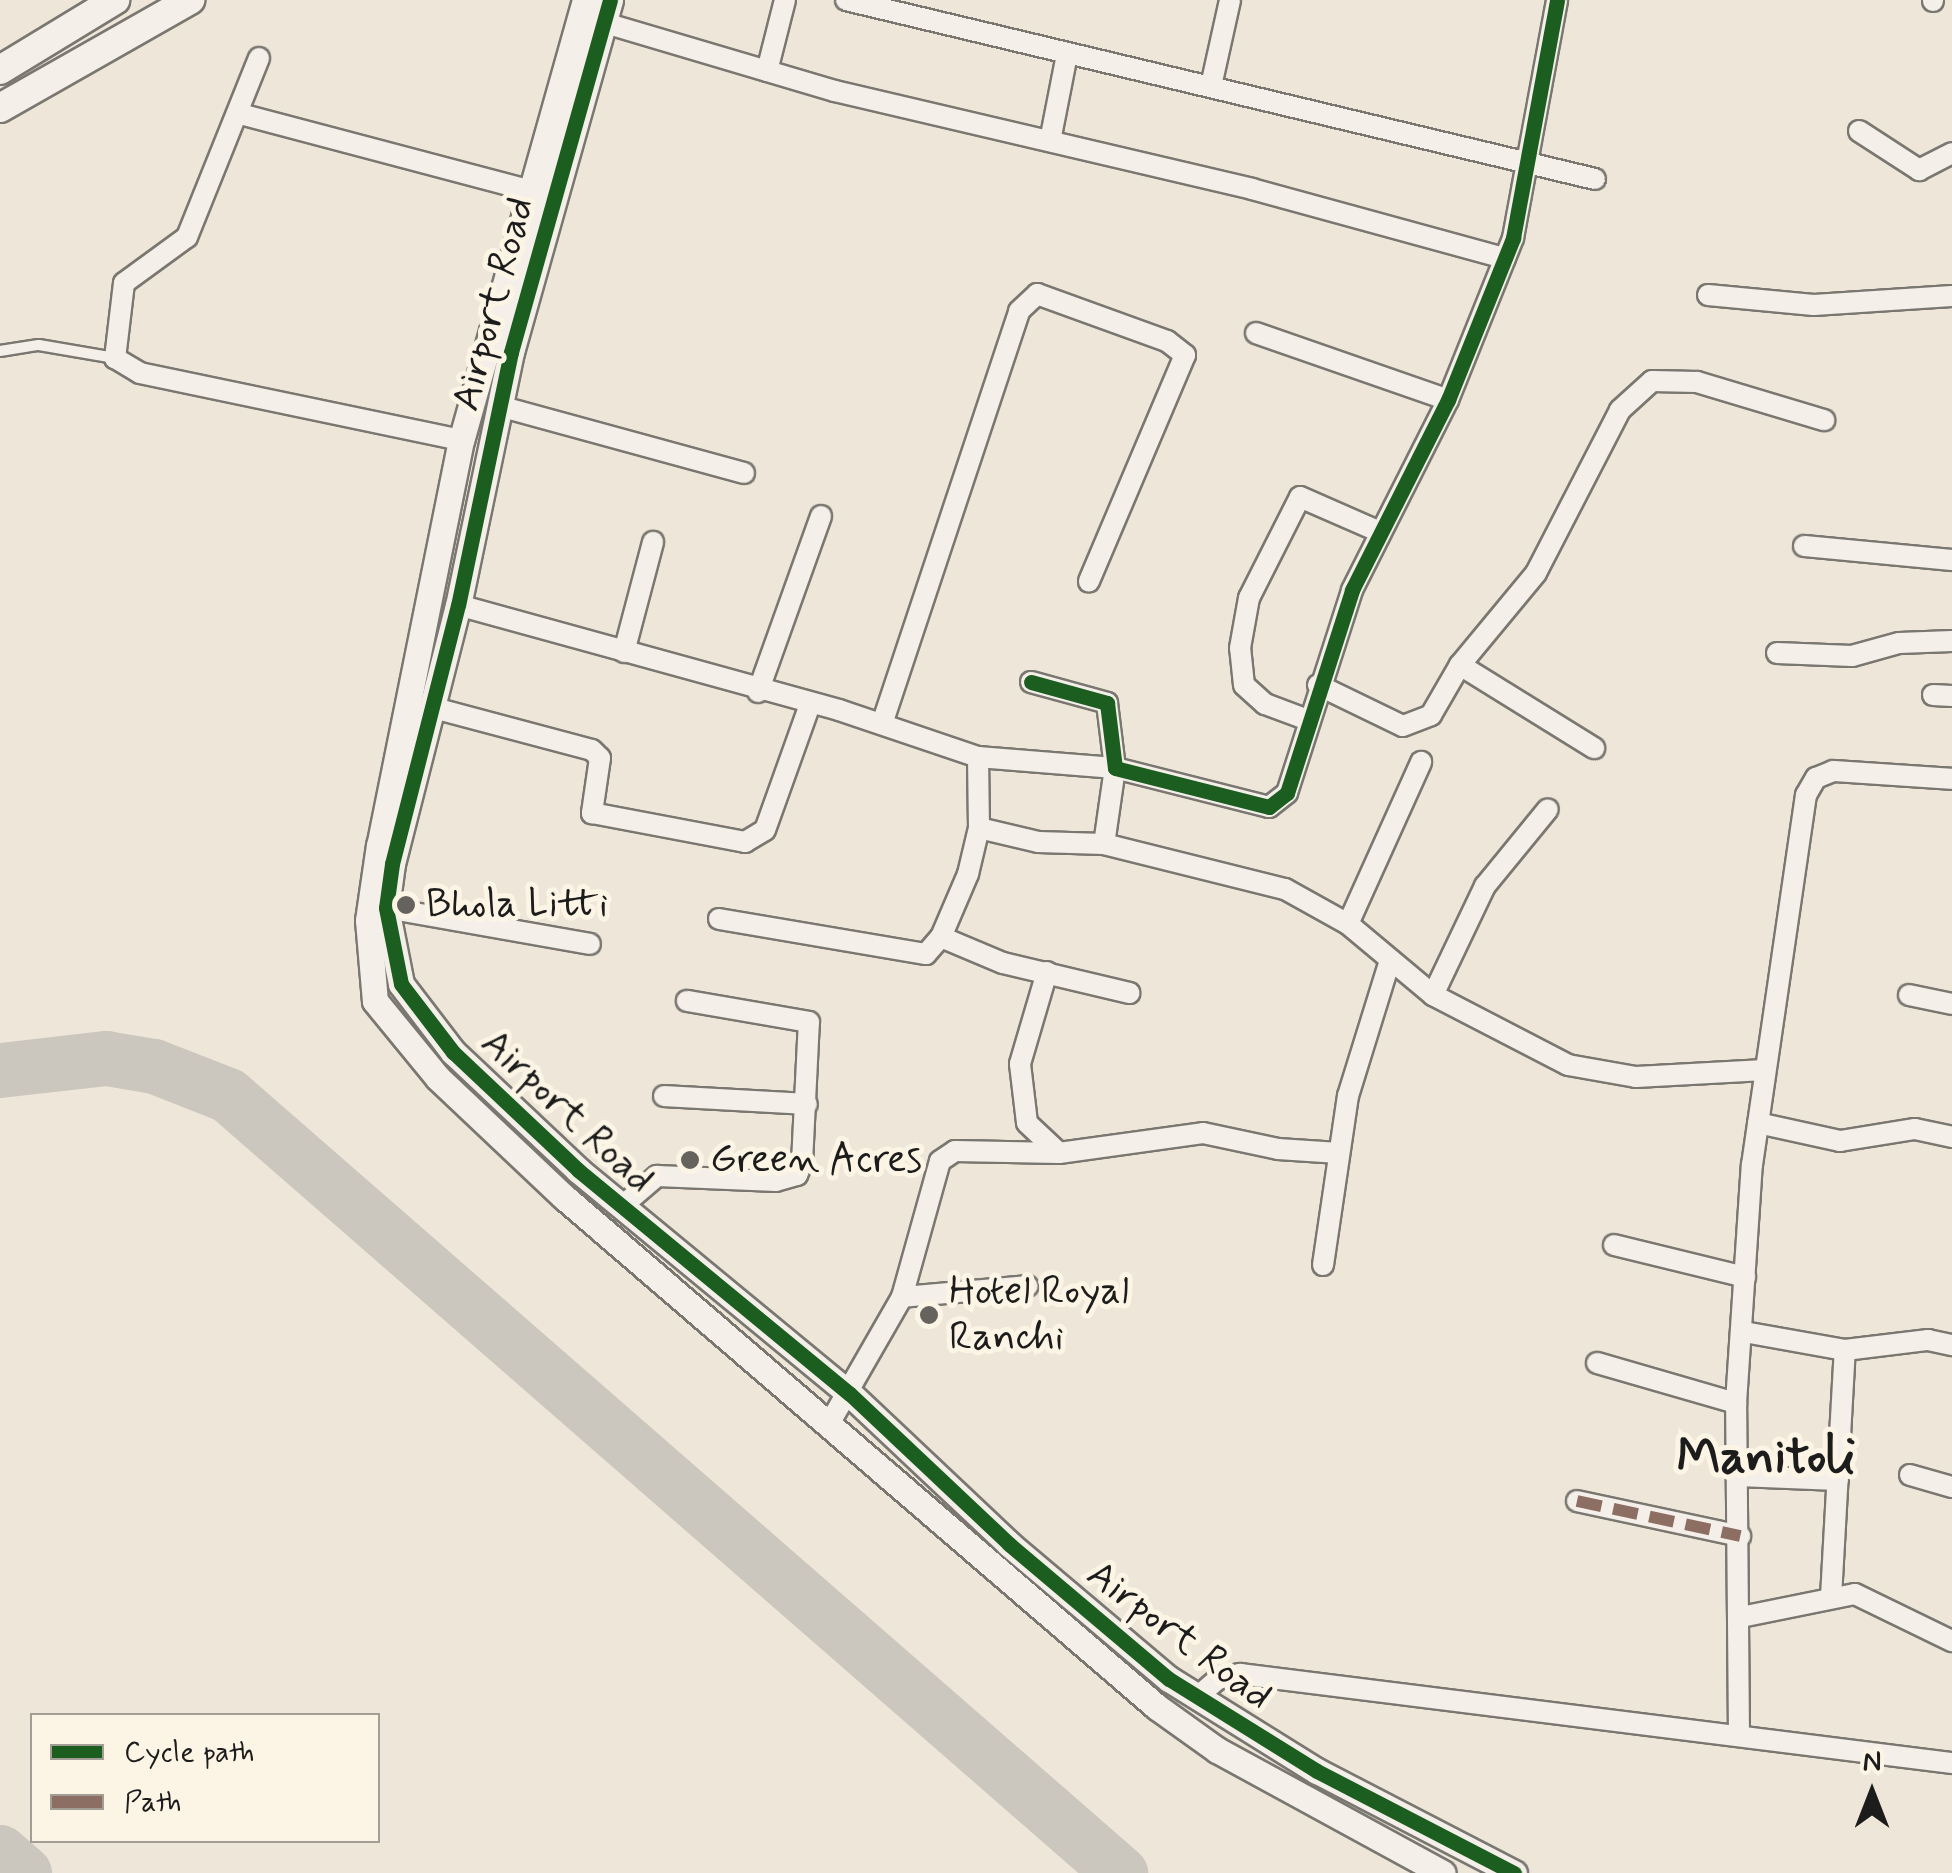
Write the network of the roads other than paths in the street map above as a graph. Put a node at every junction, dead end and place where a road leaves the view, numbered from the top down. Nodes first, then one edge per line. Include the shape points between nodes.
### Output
1 (115, 0) edge
2 (190, 0) edge
3 (584, 0) edge
4 (785, 0) edge
5 (846, 0) edge
6 (1230, 0) edge
7 (1557, 0) edge
8 (607, 12) edge
9 (1067, 54) junction
10 (259, 58) dead end
11 (0, 70) edge
12 (767, 71) junction
13 (1212, 86) junction
14 (0, 108) edge
15 (240, 114) junction
16 (1859, 131) dead end
17 (1050, 142) junction
18 (1952, 153) edge
19 (1529, 160) junction
20 (1595, 179) dead end
21 (528, 190) junction
22 (555, 198) junction
23 (1505, 258) junction
24 (1708, 295) dead end
25 (1952, 297) edge
26 (1256, 333) dead end
27 (0, 351) edge
28 (115, 358) junction
29 (1448, 400) junction
30 (499, 406) junction
31 (1824, 420) dead end
32 (461, 440) junction
33 (744, 474) dead end
34 (822, 516) dead end
35 (1380, 532) junction
36 (653, 542) dead end
37 (1804, 546) dead end
38 (1952, 560) edge
39 (1089, 581) dead end
40 (458, 605) junction
41 (1952, 641) edge
42 (624, 652) junction
43 (1777, 653) dead end
44 (1460, 666) junction
45 (1031, 682) dead end
46 (1318, 684) junction
47 (758, 692) junction
48 (810, 704) junction
49 (434, 708) junction
50 (1308, 720) junction
51 (882, 724) junction
52 (1594, 748) dead end
53 (978, 757) junction
54 (1421, 762) dead end
55 (1115, 768) junction
56 (1952, 779) edge
57 (1548, 809) dead end
58 (979, 828) junction
59 (1104, 844) junction
60 (386, 908) junction
61 (719, 919) dead end
62 (1348, 924) junction
63 (941, 937) junction
64 (590, 944) dead end
65 (1390, 960) junction
66 (1047, 972) junction
67 (1130, 993) dead end
68 (1433, 994) junction
69 (1909, 994) dead end
70 (687, 1002) dead end
71 (1952, 1004) edge
72 (1764, 1070) junction
73 (664, 1096) dead end
74 (807, 1104) junction
75 (1758, 1122) junction
76 (1952, 1137) edge
77 (1059, 1152) junction
78 (1339, 1152) junction
79 (621, 1207) junction
80 (1614, 1245) dead end
81 (1323, 1265) dead end
82 (1745, 1278) junction
83 (1028, 1286) dead end
84 (902, 1297) junction
85 (1744, 1332) junction
86 (1952, 1345) edge
87 (1844, 1350) junction
88 (1597, 1363) dead end
89 (850, 1394) junction
90 (1736, 1403) junction
91 (829, 1424) junction
92 (1910, 1475) dead end
93 (1738, 1476) junction
94 (1838, 1480) junction
95 (1952, 1487) edge
96 (1578, 1500) dead end
97 (1740, 1536) junction
98 (1832, 1597) junction
99 (1741, 1617) junction
100 (1952, 1641) edge
101 (1196, 1698) junction
102 (1740, 1735) junction
103 (1952, 1763) edge
104 (1443, 1873) edge
105 (1514, 1873) edge

1 - 11 main road
2 - 14 main road
3 - 21 street, Airport Road
4 - 12 street
5 - 9 street
6 - 13 street
7 - 19 street
8 - 12 street
8 - 22 street, Airport Road
9 - 13 street
9 - 17 street
10 - 15 street
12 - 17 street
13 - 19 street
15 - 21 street
15 - 28 street via 187,237 124,284
16 - 18 street via 1919,170
17 - 23 street
19 - 20 street
19 - 23 street via 1522,210
21 - 22 street
21 - 32 street, Airport Road
22 - 30 street, Airport Road
23 - 29 street
24 - 25 street via 1814,304
26 - 29 street
27 - 28 lane via 39,345
28 - 32 street via 140,373
29 - 35 street
30 - 33 street
30 - 40 street, Airport Road
31 - 44 street via 1672,377 1637,390 1536,573
32 - 91 street, Airport Road via 379,845 368,920 375,1001 438,1078 564,1197
34 - 47 street
35 - 46 street
35 - 50 street via 1300,497 1249,598 1240,648 1244,685 1265,704
36 - 42 street
37 - 38 street
39 - 51 street via 1185,355 1167,341 1037,294 1018,311
40 - 42 street
40 - 49 street, Airport Road
41 - 43 street via 1899,642 1852,656
42 - 47 street
44 - 46 street via 1418,725 1403,726
44 - 52 street
45 - 55 street via 1108,702
46 - 50 street
47 - 48 street
48 - 49 street via 765,830 745,842 592,813 600,758 592,750
48 - 51 street
49 - 60 street, Airport Road
50 - 55 street via 1287,793 1269,807
51 - 53 street
53 - 55 street
53 - 58 street
54 - 62 street
55 - 59 street
56 - 72 street via 1833,771 1816,778 1806,795
57 - 68 street via 1485,886
58 - 59 street via 1038,842
58 - 63 street
59 - 62 street via 1285,888
60 - 64 street
60 - 79 street, Airport Road via 401,984 453,1052
61 - 63 street via 914,957
62 - 65 street
63 - 66 street
65 - 68 street
65 - 78 street via 1352,1076
66 - 67 street
66 - 77 street via 1020,1064 1028,1123
68 - 72 street via 1568,1065 1636,1077
69 - 71 street
70 - 74 street via 809,1022
72 - 75 street
73 - 74 street
74 - 79 street via 797,1175 657,1176
75 - 76 street via 1829,1140 1915,1129
75 - 82 street
77 - 78 street via 1203,1133 1278,1150
77 - 84 street via 955,1151 940,1162
78 - 81 street
79 - 89 street, Airport Road
80 - 82 street
82 - 85 street
83 - 84 street
84 - 89 street
85 - 87 street
85 - 90 street
86 - 87 street via 1928,1340
87 - 94 street
88 - 90 street
89 - 91 street
89 - 101 street, Airport Road via 1009,1544
90 - 93 street
91 - 104 street, Airport Road via 1156,1707 1217,1750
92 - 95 street
93 - 94 street
93 - 97 street
94 - 98 street
96 - 97 street
97 - 99 street
98 - 99 street
98 - 100 street via 1855,1594 1879,1602
99 - 102 street
101 - 102 street via 1218,1679 1240,1674
101 - 105 street, Airport Road via 1317,1771
102 - 103 street

